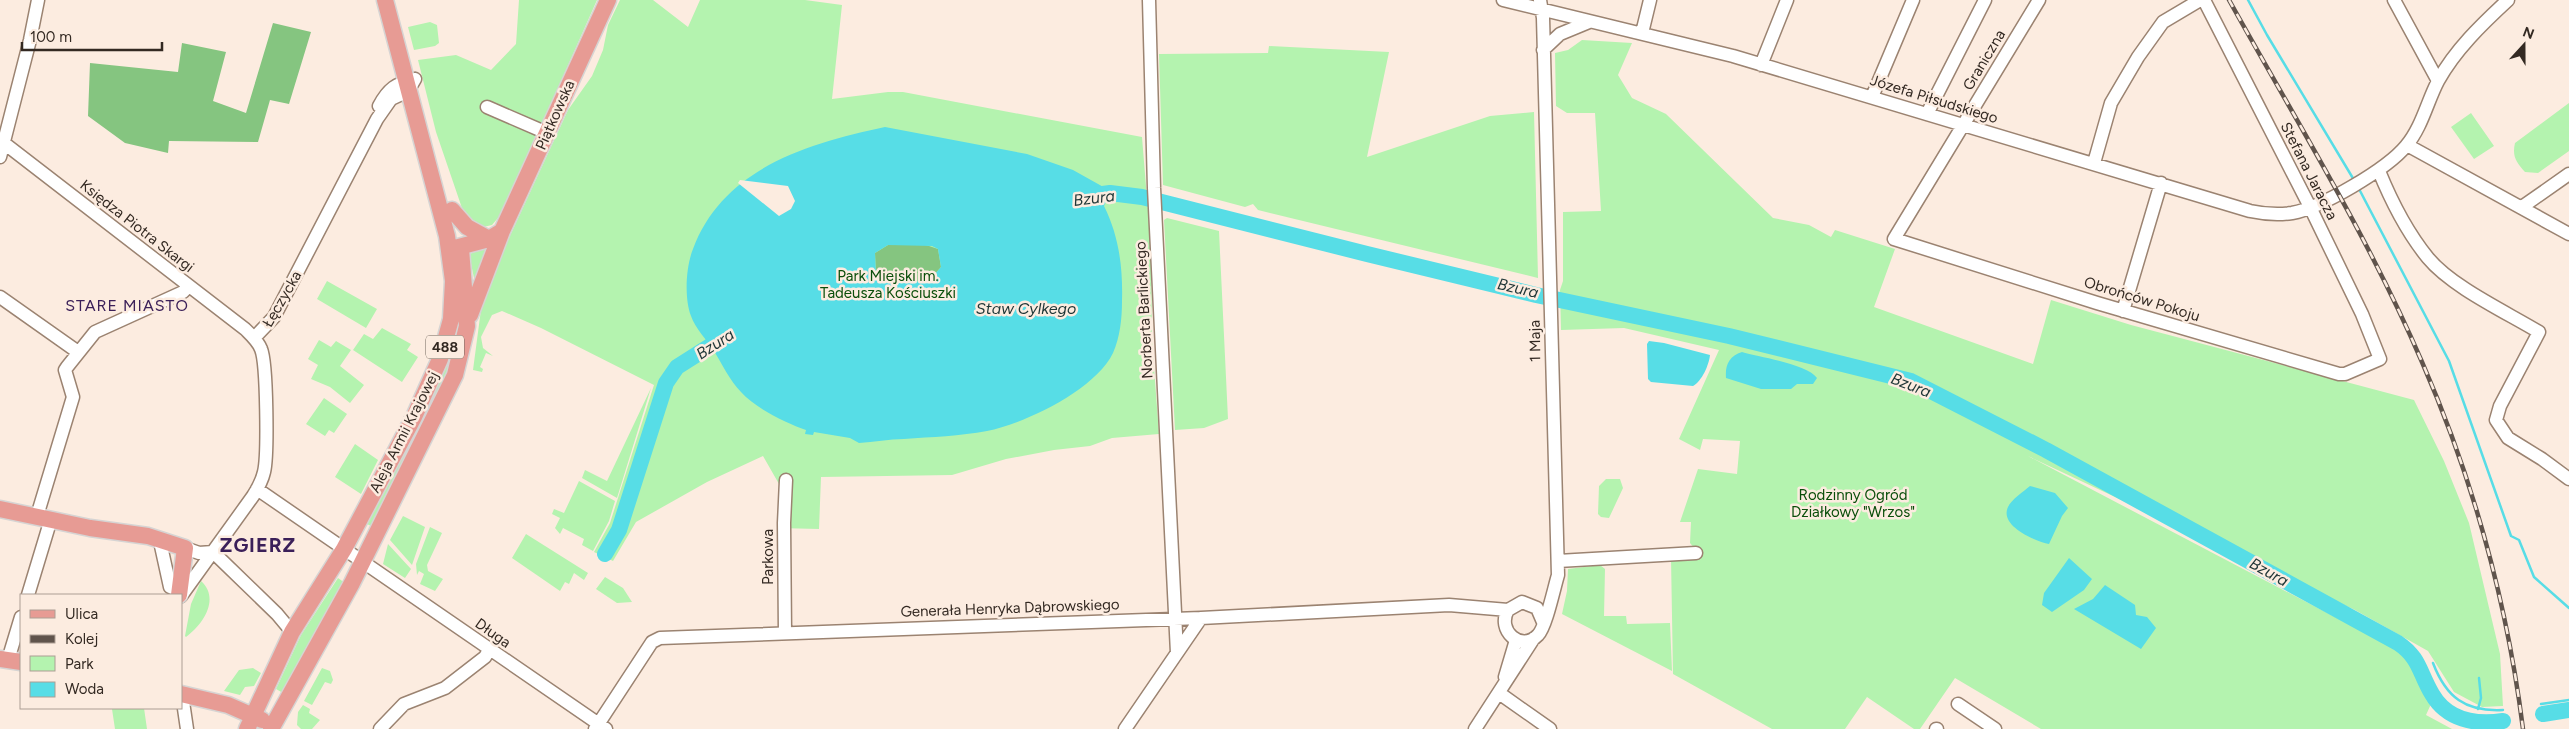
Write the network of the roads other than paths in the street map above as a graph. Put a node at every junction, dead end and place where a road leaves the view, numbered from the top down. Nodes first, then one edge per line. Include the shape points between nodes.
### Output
1 (38, 0) edge
2 (385, 0) edge
3 (394, 0) edge
4 (608, 0) edge
5 (1149, 0) edge
6 (1503, 0) edge
7 (1650, 0) edge
8 (1787, 0) edge
9 (1913, 0) edge
10 (1985, 0) edge
11 (2039, 0) edge
12 (2202, 0) edge
13 (2394, 0) edge
14 (2508, 0) edge
15 (1541, 5) edge
16 (1589, 22) junction
17 (1642, 33) junction
18 (1543, 50) junction
19 (1761, 65) junction
20 (2438, 81) junction
21 (409, 84) junction
22 (1872, 98) junction
23 (487, 107) dead end
24 (1927, 114) junction
25 (1963, 125) junction
26 (547, 133) junction
27 (2, 141) edge
28 (2407, 145) junction
29 (0, 157) edge
30 (2094, 163) junction
31 (2379, 171) junction
32 (2569, 174) edge
33 (2161, 184) junction
34 (2310, 207) junction
35 (2522, 207) junction
36 (452, 210) junction
37 (2569, 234) edge
38 (496, 235) junction
39 (1894, 239) joint
40 (455, 248) junction
41 (188, 287) junction
42 (0, 296) edge
43 (2123, 311) junction
44 (467, 326) junction
45 (254, 338) junction
46 (78, 352) junction
47 (2380, 360) joint
48 (2569, 479) edge
49 (786, 480) dead end
50 (257, 489) junction
51 (0, 509) edge
52 (44, 518) junction
53 (163, 540) junction
54 (185, 548) junction
55 (344, 549) junction
56 (213, 552) junction
57 (1696, 553) dead end
58 (1558, 561) junction
59 (362, 563) junction
60 (1556, 581) junction
61 (28, 594) edge
62 (180, 594) edge
63 (1537, 608) junction
64 (1506, 614) junction
65 (1201, 618) junction
66 (1176, 619) junction
67 (20, 620) edge
68 (1543, 622) junction
69 (292, 632) junction
70 (785, 634) junction
71 (1534, 638) junction
72 (1516, 640) junction
73 (489, 650) junction
74 (1177, 653) junction
75 (10, 660) edge
76 (182, 690) edge
77 (1499, 693) junction
78 (1958, 704) dead end
79 (250, 722) edge
80 (600, 727) edge
81 (273, 728) edge
82 (187, 729) edge
83 (380, 729) edge
84 (1125, 729) edge
85 (1475, 729) edge
86 (1550, 729) edge
87 (1995, 729) edge

1 - 27 street
2 - 21 main road, 488
3 - 21 main road, 488
4 - 26 main road, Piątkowska
5 - 66 street, Norberta Barlickiego via 1154,192
6 - 15 street, Józefa Piłsudskiego
7 - 17 street
8 - 19 street
9 - 22 street
10 - 24 street
11 - 25 street, Graniczna
12 - 30 street via 2163,22 2148,43 2111,103
12 - 34 street, Stefana Jaracza
13 - 20 street
14 - 20 street, Józefa Piłsudskiego via 2475,31
15 - 16 street, Józefa Piłsudskiego
15 - 18 street, 1 Maja
16 - 17 street, Józefa Piłsudskiego
16 - 18 street via 1560,34
17 - 19 street, Józefa Piłsudskiego
18 - 58 street, 1 Maja
19 - 22 street, Józefa Piłsudskiego
20 - 28 street, Józefa Piłsudskiego
21 - 36 main road, Aleja Armii Krajowej / 488
21 - 40 main road, Aleja Armii Krajowej / 488
21 - 45 street, Łęczycka via 388,90 378,108 377,119 274,317
22 - 24 street, Józefa Piłsudskiego
23 - 26 street
24 - 25 street, Józefa Piłsudskiego
25 - 30 street, Józefa Piłsudskiego
25 - 39 street, Graniczna
26 - 38 main road, Piątkowska
27 - 29 street
27 - 41 street, Księdza Piotra Skargi
28 - 31 street, Józefa Piłsudskiego
28 - 35 street
30 - 33 street, Józefa Piłsudskiego
31 - 34 street, Józefa Piłsudskiego
31 - 48 street via 2395,211 2429,259 2463,287 2539,332 2500,406 2496,420 2508,438
32 - 35 street
33 - 34 street, Józefa Piłsudskiego via 2264,214 2292,213
33 - 43 street
34 - 47 street, Stefana Jaracza via 2362,314
35 - 37 street
36 - 38 main road via 467,228
36 - 40 main road, Aleja Armii Krajowej / 488
38 - 40 main road
38 - 44 main road, Piątkowska via 499,245 476,295
39 - 43 street, Obrońców Pokoju
40 - 44 main road, Aleja Armii Krajowej / 488 via 466,294
40 - 55 main road, Aleja Armii Krajowej / 488 via 452,303 440,359 414,417
41 - 45 street, Księdza Piotra Skargi
41 - 46 street via 184,292 95,332
42 - 46 street
43 - 47 street, Obrońców Pokoju via 2339,374
44 - 59 main road, Aleja Armii Krajowej / 488 via 451,386
45 - 50 street, Łęczycka via 263,354 264,372 265,466
46 - 52 street via 65,370 73,397
49 - 70 street, Parkowa
50 - 55 street, Długa
50 - 56 street, Łęczycka
51 - 52 main road
52 - 53 main road
52 - 61 street
53 - 54 main road
53 - 62 street via 170,587
54 - 56 street via 199,553
54 - 62 main road
55 - 59 street, Długa
55 - 69 main road, Aleja Armii Krajowej / 488
56 - 62 street, Łęczycka
56 - 69 street
57 - 58 street
58 - 60 street, 1 Maja
59 - 73 street, Długa
59 - 81 main road, Aleja Armii Krajowej / 488
60 - 63 street, 1 Maja
60 - 68 street, 1 Maja
63 - 64 street via 1522,602
63 - 68 street
64 - 65 street, Generała Henryka Dąbrowskiego via 1468,606
64 - 72 street via 1505,628
65 - 66 street, Generała Henryka Dąbrowskiego
65 - 74 street
66 - 70 street, Generała Henryka Dąbrowskiego
66 - 74 street, Norberta Barlickiego
67 - 75 street
68 - 71 street via 1541,632
69 - 79 main road, Aleja Armii Krajowej / 488
70 - 80 street, Generała Henryka Dąbrowskiego via 656,639
71 - 72 street
71 - 77 street
72 - 77 street
73 - 80 street, Długa
73 - 83 street via 445,688 410,700
74 - 84 street
76 - 79 main road via 217,701
76 - 82 street
77 - 85 street
77 - 86 street
78 - 87 street
79 - 81 main road

